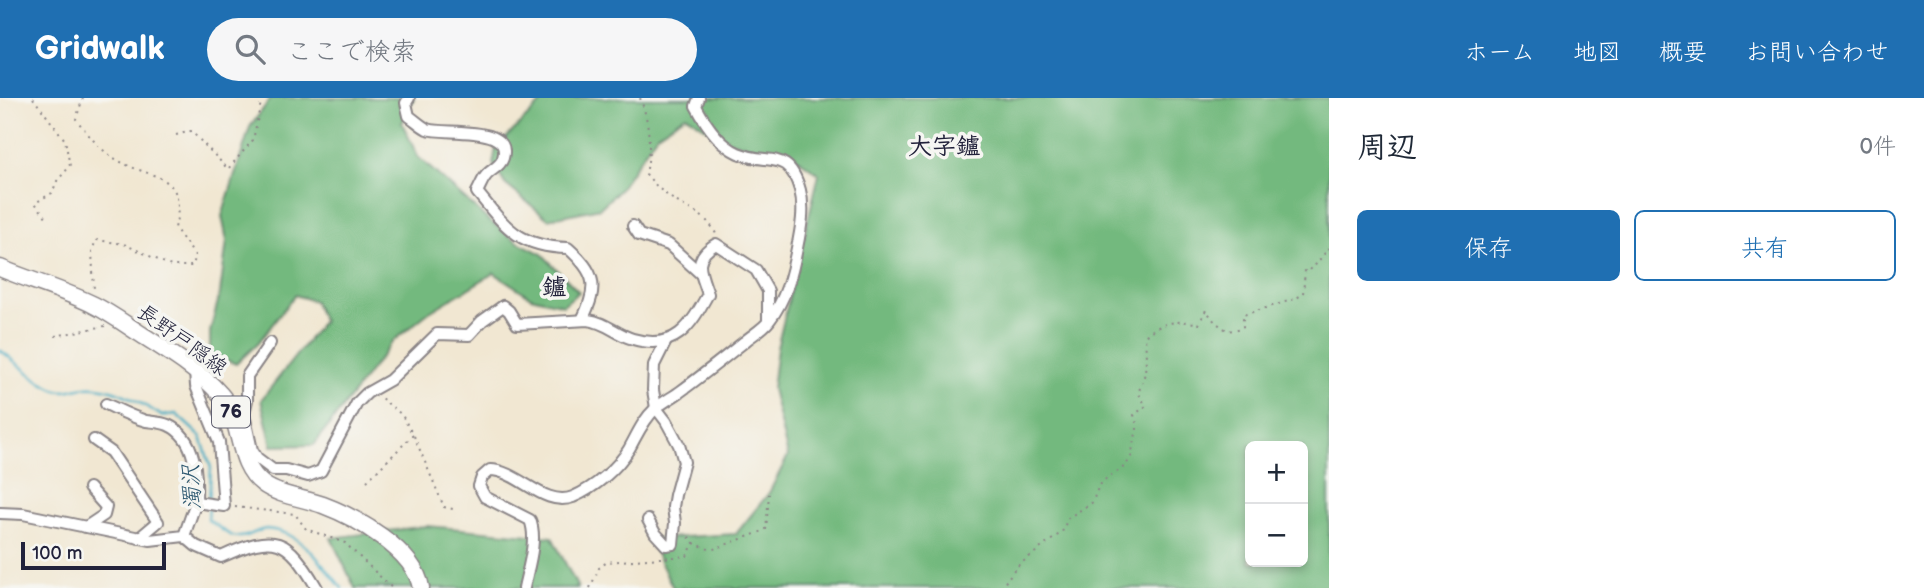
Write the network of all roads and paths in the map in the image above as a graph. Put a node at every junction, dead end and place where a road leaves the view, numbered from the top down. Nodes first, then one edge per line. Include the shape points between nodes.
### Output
1 (33, 98) edge
2 (83, 98) edge
3 (262, 98) edge
4 (409, 98) edge
5 (640, 98) edge
6 (699, 98) edge
7 (176, 135) dead end
8 (47, 218) dead end
9 (633, 226) dead end
10 (723, 248) junction
11 (1329, 248) edge
12 (0, 268) edge
13 (701, 274) junction
14 (95, 305) junction
15 (114, 317) junction
16 (582, 320) junction
17 (768, 323) junction
18 (55, 336) dead end
19 (666, 341) junction
20 (270, 343) dead end
21 (195, 371) junction
22 (372, 390) junction
23 (106, 404) dead end
24 (656, 408) junction
25 (238, 414) junction
26 (413, 435) junction
27 (94, 440) dead end
28 (367, 481) dead end
29 (89, 488) dead end
30 (769, 494) dead end
31 (199, 503) junction
32 (220, 505) junction
33 (457, 510) dead end
34 (0, 513) edge
35 (648, 520) dead end
36 (675, 523) junction
37 (86, 527) junction
38 (184, 536) junction
39 (139, 538) junction
40 (694, 543) junction
41 (317, 588) edge
42 (392, 588) edge
43 (421, 588) edge
44 (524, 588) edge
45 (590, 588) edge
46 (1001, 588) edge

1 - 8 path via 65,140 70,166 52,192 35,203
2 - 14 path via 76,119 96,143 115,159 169,184 177,195 180,208 175,228 196,257 192,266 171,266 124,244 96,240 92,250
3 - 7 path via 253,140 228,169 191,131
4 - 16 street via 409,116 427,128 475,131 501,144 505,155 501,165 485,176 477,192 517,236 543,248 568,248 588,269 594,287
5 - 10 path via 650,153 646,174 656,186 711,223
6 - 17 street via 695,106 725,144 737,152 788,164 800,190 800,234 789,285
9 - 13 street via 639,235 669,245
10 - 13 street via 716,244 707,249 700,259
10 - 17 street via 756,270 768,291
11 - 46 path via 1312,269 1305,270 1303,294 1243,315 1243,328 1228,331 1206,310 1199,324 1184,320 1166,324 1145,336 1143,383 1138,392 1146,406 1134,415 1139,427 1131,457 1102,480 1093,502 1068,517 1062,532 1016,568
12 - 14 main road, 長野戸隠線 / 76
13 - 19 street via 708,294 694,318 677,337
14 - 15 main road, 長野戸隠線 / 76
15 - 18 path via 104,327
15 - 21 main road, 長野戸隠線 / 76
16 - 19 street via 600,321 632,339
16 - 22 street via 517,324 503,306 469,335 437,334 390,380
17 - 24 street
19 - 24 street via 654,365
20 - 25 street via 247,376 247,400
21 - 25 main road, 長野戸隠線 / 76
21 - 32 street via 196,386 219,442
22 - 25 street via 357,403 320,471 308,476 273,470 257,458
22 - 26 path via 402,415
23 - 31 street via 177,432 191,449
24 - 36 street via 684,462 674,495
24 - 44 street via 612,471 572,497 545,495 502,470 490,470 482,477 479,486 485,497 532,523
25 - 43 main road, 長野戸隠線 / 76 via 246,462 264,485 323,505 370,528 405,559
26 - 28 path
26 - 33 path via 444,507
27 - 39 street via 111,452 158,522
29 - 37 street via 106,506 104,515
30 - 40 path via 766,530 711,550
31 - 32 street
31 - 38 street
32 - 42 path via 295,514 306,529 345,542
34 - 37 street
35 - 36 street via 666,545 673,544
36 - 40 path
37 - 39 street
38 - 39 street
38 - 41 street via 221,557 249,544 280,543 301,560
40 - 45 path via 687,556 607,562

